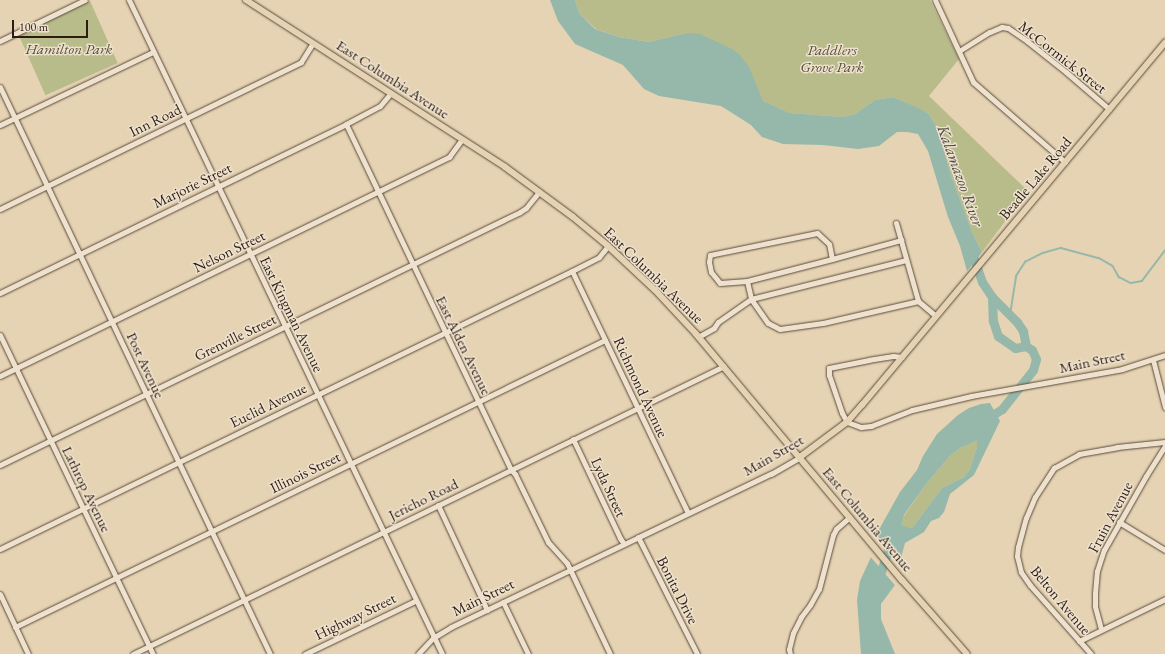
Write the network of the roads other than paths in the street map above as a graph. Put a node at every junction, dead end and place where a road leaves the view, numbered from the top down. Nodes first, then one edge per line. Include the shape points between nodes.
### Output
1 (85, 0) edge
2 (129, 0) edge
3 (246, 0) edge
4 (935, 0) edge
5 (0, 41) edge
6 (1165, 42) edge
7 (313, 43) junction
8 (959, 51) junction
9 (153, 52) junction
10 (0, 87) edge
11 (391, 93) junction
12 (1109, 109) junction
13 (15, 118) junction
14 (185, 119) junction
15 (346, 124) junction
16 (0, 125) edge
17 (462, 139) junction
18 (1065, 162) junction
19 (47, 186) junction
20 (217, 186) junction
21 (378, 192) junction
22 (539, 192) junction
23 (0, 209) edge
24 (896, 223) dead end
25 (901, 240) junction
26 (608, 246) junction
27 (80, 254) junction
28 (250, 254) junction
29 (832, 259) junction
30 (906, 260) junction
31 (412, 264) junction
32 (572, 270) junction
33 (748, 281) junction
34 (0, 293) edge
35 (751, 299) junction
36 (918, 301) junction
37 (936, 316) junction
38 (112, 322) junction
39 (285, 326) junction
40 (445, 333) junction
41 (0, 334) edge
42 (697, 335) junction
43 (605, 340) junction
44 (1165, 355) edge
45 (902, 357) junction
46 (1153, 360) junction
47 (724, 366) junction
48 (16, 368) junction
49 (0, 376) edge
50 (146, 394) junction
51 (317, 395) junction
52 (478, 401) junction
53 (1165, 407) edge
54 (637, 408) junction
55 (847, 422) junction
56 (573, 439) junction
57 (50, 440) junction
58 (1165, 442) edge
59 (1165, 446) edge
60 (800, 457) junction
61 (179, 462) junction
62 (350, 463) junction
63 (0, 465) edge
64 (511, 470) junction
65 (438, 505) junction
66 (83, 509) junction
67 (688, 513) junction
68 (850, 516) junction
69 (1119, 522) junction
70 (211, 530) junction
71 (383, 532) junction
72 (638, 537) junction
73 (624, 544) junction
74 (0, 549) edge
75 (1165, 550) edge
76 (570, 570) junction
77 (116, 578) junction
78 (0, 594) edge
79 (244, 599) junction
80 (1165, 599) edge
81 (415, 601) junction
82 (503, 602) junction
83 (487, 610) junction
84 (15, 627) junction
85 (1100, 630) junction
86 (434, 638) junction
87 (1079, 641) junction
88 (149, 646) junction
89 (28, 654) edge
90 (132, 654) edge
91 (153, 654) edge
92 (270, 654) edge
93 (305, 654) edge
94 (418, 654) edge
95 (442, 654) edge
96 (528, 654) edge
97 (610, 654) edge
98 (697, 654) edge
99 (790, 654) edge
100 (967, 654) edge
101 (1091, 654) edge

1 - 5 street
2 - 9 street, East Kingman Avenue
3 - 7 main road, East Columbia Avenue
4 - 8 street
6 - 12 main road, Beadle Lake Road
7 - 11 main road, East Columbia Avenue
7 - 14 street, Inn Road via 301,62
8 - 12 street, McCormick Street via 990,32 1002,27 1008,28 1049,58
8 - 18 street via 973,82
9 - 13 street
9 - 14 street, East Kingman Avenue
10 - 13 street, Post Avenue
11 - 15 street, Marjorie Street via 380,106
11 - 17 main road, East Columbia Avenue
12 - 18 main road, Beadle Lake Road
13 - 16 street
13 - 19 street, Post Avenue
14 - 19 street, Inn Road
14 - 20 street, East Kingman Avenue
15 - 20 street, Marjorie Street
15 - 21 street, East Alden Avenue
17 - 21 street, Nelson Street via 448,157
17 - 22 main road, East Columbia Avenue
18 - 37 main road, Beadle Lake Road
19 - 23 street, Inn Road
19 - 27 street, Post Avenue
20 - 27 street, Marjorie Street
20 - 28 street, East Kingman Avenue
21 - 28 street, Nelson Street
21 - 31 street, East Alden Avenue
22 - 26 main road, East Columbia Avenue
22 - 31 street, Grenville Street via 520,212
24 - 25 street
25 - 29 street
25 - 30 street
26 - 32 street, Euclid Avenue via 599,257
26 - 42 main road, East Columbia Avenue via 655,290
27 - 34 street, Marjorie Street
27 - 38 street, Post Avenue
28 - 38 street, Nelson Street
28 - 39 street, East Kingman Avenue
29 - 33 street
29 - 33 street via 829,244 817,233 710,255 711,272 720,283
30 - 35 street
30 - 36 street
31 - 39 street, Grenville Street
31 - 40 street, East Alden Avenue
32 - 40 street, Euclid Avenue
32 - 43 street, Richmond Avenue
33 - 35 street
35 - 36 street via 768,323 780,329 823,323
35 - 42 street via 714,328
36 - 37 street
37 - 45 main road, Beadle Lake Road
38 - 48 street, Nelson Street
38 - 50 street, Post Avenue
39 - 50 street, Grenville Street
39 - 51 street, East Kingman Avenue
40 - 51 street, Euclid Avenue
40 - 52 street, East Alden Avenue
41 - 48 street, Lathrop Avenue
42 - 47 main road, East Columbia Avenue
43 - 52 street, Illinois Street
43 - 54 street, Richmond Avenue
44 - 46 street, Main Street
45 - 55 main road, Beadle Lake Road
45 - 55 street via 893,356 830,368 829,375
46 - 53 street
46 - 55 street, Main Street via 1122,370 970,396 912,410 871,426 861,427
47 - 54 street, Jericho Road
47 - 60 main road, East Columbia Avenue
48 - 49 street, Nelson Street
48 - 57 street, Lathrop Avenue
50 - 57 street, Grenville Street
50 - 61 street, Post Avenue
51 - 61 street, Euclid Avenue
51 - 62 street, East Kingman Avenue
52 - 62 street, Illinois Street
52 - 64 street, East Alden Avenue
54 - 56 street, Jericho Road
54 - 67 street, Richmond Avenue
55 - 60 main road, Main Street
56 - 64 street, Jericho Road
56 - 73 street, Lyda Street
57 - 63 street, Grenville Street
57 - 66 street, Lathrop Avenue
58 - 87 street, Belton Avenue via 1079,454 1054,468 1035,497 1022,529 1018,547 1017,556 1021,572
59 - 69 street, Fruin Avenue
60 - 67 street, Main Street via 771,474
60 - 68 main road, East Columbia Avenue
61 - 66 street, Euclid Avenue
61 - 70 street, Post Avenue
62 - 70 street, Illinois Street
62 - 71 street, East Kingman Avenue
64 - 65 street, Jericho Road
64 - 76 street, East Alden Avenue via 548,542 558,551
65 - 71 street, Jericho Road
65 - 83 street
66 - 74 street, Euclid Avenue
66 - 77 street, Lathrop Avenue
67 - 72 street, Main Street
68 - 99 street via 832,535 819,589 800,617 793,633
68 - 100 main road, East Columbia Avenue
69 - 75 street
69 - 85 street, Fruin Avenue via 1104,550 1096,577 1095,606
70 - 77 street, Illinois Street
70 - 79 street, Post Avenue
71 - 79 street, Jericho Road
71 - 81 street, East Kingman Avenue
72 - 73 street, Main Street
72 - 98 street, Bonita Drive
73 - 76 street, Main Street
76 - 82 street, Main Street
76 - 97 street, East Alden Avenue
77 - 84 street, Illinois Street
77 - 88 street, Lathrop Avenue
78 - 84 street
79 - 88 street, Jericho Road
79 - 92 street, Post Avenue
80 - 85 street
81 - 86 street, East Kingman Avenue
81 - 93 street, Highway Street
82 - 83 street, Main Street
82 - 96 street
83 - 86 street, Main Street
84 - 89 street
85 - 87 street
86 - 94 street, Main Street
86 - 95 street, East Kingman Avenue
87 - 101 street, Belton Avenue
88 - 90 street, Jericho Road
88 - 91 street, Lathrop Avenue

